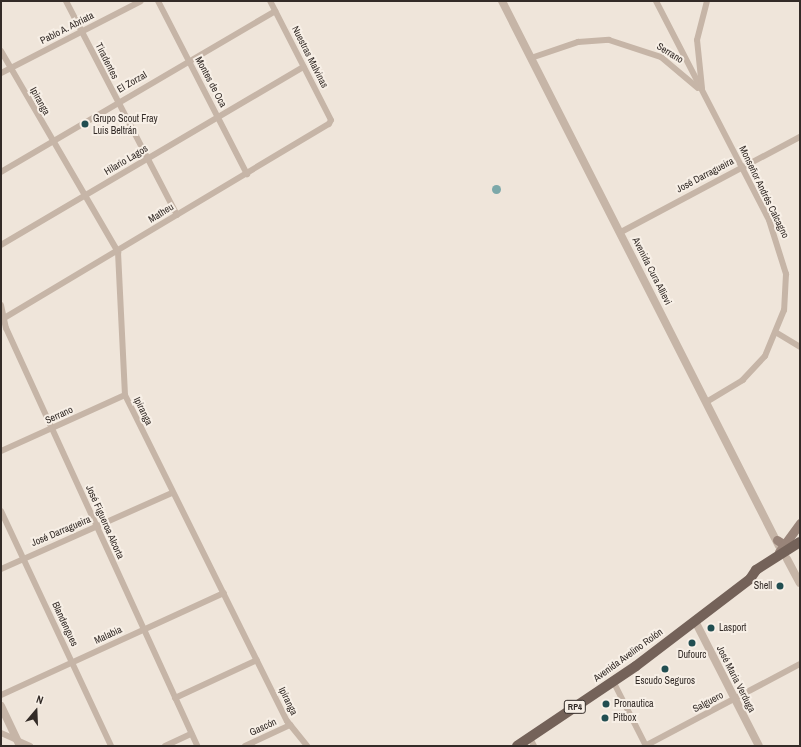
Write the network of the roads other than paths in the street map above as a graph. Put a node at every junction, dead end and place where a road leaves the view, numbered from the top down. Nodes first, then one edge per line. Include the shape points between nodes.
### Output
1 (66, 1) edge
2 (141, 1) edge
3 (158, 1) edge
4 (270, 1) edge
5 (502, 1) edge
6 (656, 1) edge
7 (707, 1) edge
8 (274, 11) junction
9 (81, 32) junction
10 (1, 51) edge
11 (531, 58) junction
12 (189, 61) junction
13 (303, 67) junction
14 (10, 68) junction
15 (1, 73) edge
16 (702, 92) junction
17 (117, 103) junction
18 (218, 116) junction
19 (331, 122) joint
20 (800, 137) edge
21 (52, 143) junction
22 (146, 160) junction
23 (741, 167) junction
24 (1, 172) edge
25 (247, 174) junction
26 (84, 197) junction
27 (177, 215) junction
28 (621, 232) junction
29 (1, 245) edge
30 (118, 252) junction
31 (1, 305) edge
32 (3, 319) edge
33 (777, 333) junction
34 (800, 347) edge
35 (125, 395) junction
36 (708, 401) junction
37 (53, 429) junction
38 (1, 451) edge
39 (172, 493) junction
40 (1, 511) edge
41 (800, 523) edge
42 (96, 527) junction
43 (774, 532) junction
44 (793, 538) edge
45 (778, 540) junction
46 (800, 542) edge
47 (800, 550) edge
48 (779, 557) junction
49 (24, 558) junction
50 (1, 569) edge
51 (750, 579) junction
52 (800, 583) edge
53 (224, 593) junction
54 (695, 621) junction
55 (144, 629) junction
56 (257, 660) junction
57 (72, 662) junction
58 (800, 664) edge
59 (614, 681) junction
60 (1, 695) edge
61 (175, 698) junction
62 (736, 699) junction
63 (1, 706) edge
64 (290, 726) junction
65 (1, 733) edge
66 (191, 734) junction
67 (532, 742) edge
68 (19, 743) edge
69 (30, 746) edge
70 (111, 746) edge
71 (165, 746) edge
72 (197, 746) edge
73 (245, 746) edge
74 (308, 746) edge
75 (517, 746) edge
76 (646, 746) edge
77 (759, 746) edge

1 - 9 street, Tiradentes
2 - 9 street, Pablo A. Abriata
3 - 12 street, Montes de Oca
4 - 8 street, Nuestras Malvinas
5 - 11 street, Avenida Cura Allievi
6 - 16 street, Monseñor Andrés Calcagno
7 - 16 street, Serrano via 697,40
8 - 12 street, El Zorzal
8 - 13 street, Nuestras Malvinas
9 - 14 street, Pablo A. Abriata
9 - 17 street, Tiradentes
10 - 14 street, Ipiranga
11 - 16 street, Serrano via 578,42 623,43 662,57
11 - 28 street, Avenida Cura Allievi
12 - 17 street, El Zorzal
12 - 18 street, Montes de Oca
13 - 18 street, Hilario Lagos
13 - 19 street, Nuestras Malvinas
14 - 15 street, Pablo A. Abriata
14 - 21 street, Ipiranga
16 - 23 street, Monseñor Andrés Calcagno
17 - 21 street, El Zorzal
17 - 22 street, Tiradentes
18 - 22 street, Hilario Lagos
18 - 25 street, Montes de Oca
19 - 25 street, Matheu
20 - 23 street, José Darragueira
21 - 24 street, El Zorzal
21 - 26 street, Ipiranga
22 - 26 street, Hilario Lagos
22 - 27 street, Tiradentes
23 - 28 street, José Darragueira
23 - 33 street, Monseñor Andrés Calcagno via 784,260 787,286
25 - 27 street, Matheu
26 - 29 street, Hilario Lagos
26 - 30 street, Ipiranga
27 - 30 street, Matheu
28 - 36 street, Avenida Cura Allievi
30 - 32 street, Matheu
30 - 35 street, Ipiranga
31 - 32 street, José Figueroa Alcorta
32 - 37 street, José Figueroa Alcorta
33 - 34 street
33 - 36 street, Monseñor Andrés Calcagno via 752,372
35 - 37 street, Serrano
35 - 39 street, Ipiranga
36 - 43 street, Avenida Cura Allievi
37 - 38 street, Serrano
37 - 42 street, José Figueroa Alcorta
39 - 42 street, José Darragueira
39 - 53 street, Ipiranga
40 - 49 street, Blandengues
41 - 44 main road
42 - 49 street, José Darragueira
42 - 55 street, José Figueroa Alcorta
43 - 44 main road via 783,538
43 - 45 street, Avenida Cura Allievi
44 - 45 main road
44 - 48 main road
45 - 48 street, Avenida Cura Allievi
46 - 48 main road, Avenida Avelino Rolón / RP4
47 - 48 main road, Avenida Avelino Rolón / RP4
48 - 51 main road, Avenida Avelino Rolón / RP4
48 - 51 main road, Avenida Avelino Rolón / RP4
48 - 52 street
49 - 50 street, José Darragueira
49 - 57 street, Blandengues
51 - 54 main road, Avenida Avelino Rolón / RP4
53 - 55 street, Malabia
53 - 56 street, Ipiranga
54 - 59 main road, Avenida Avelino Rolón / RP4
54 - 62 street, José Maria Verduga
55 - 57 street, Malabia
55 - 61 street, José Figueroa Alcorta
56 - 61 street
56 - 64 street, Ipiranga
57 - 60 street, Malabia
57 - 70 street, Blandengues
58 - 62 street, Salguero
59 - 67 main road, Avenida Avelino Rolón / RP4
59 - 76 street
61 - 66 street, José Figueroa Alcorta
62 - 76 street, Salguero
62 - 77 street, José Maria Verduga
63 - 68 street
64 - 73 street, Gascón
64 - 74 street, Ipiranga
65 - 68 street
66 - 71 street
66 - 72 street, José Figueroa Alcorta
67 - 75 main road, Avenida Avelino Rolón / RP4
68 - 69 street

